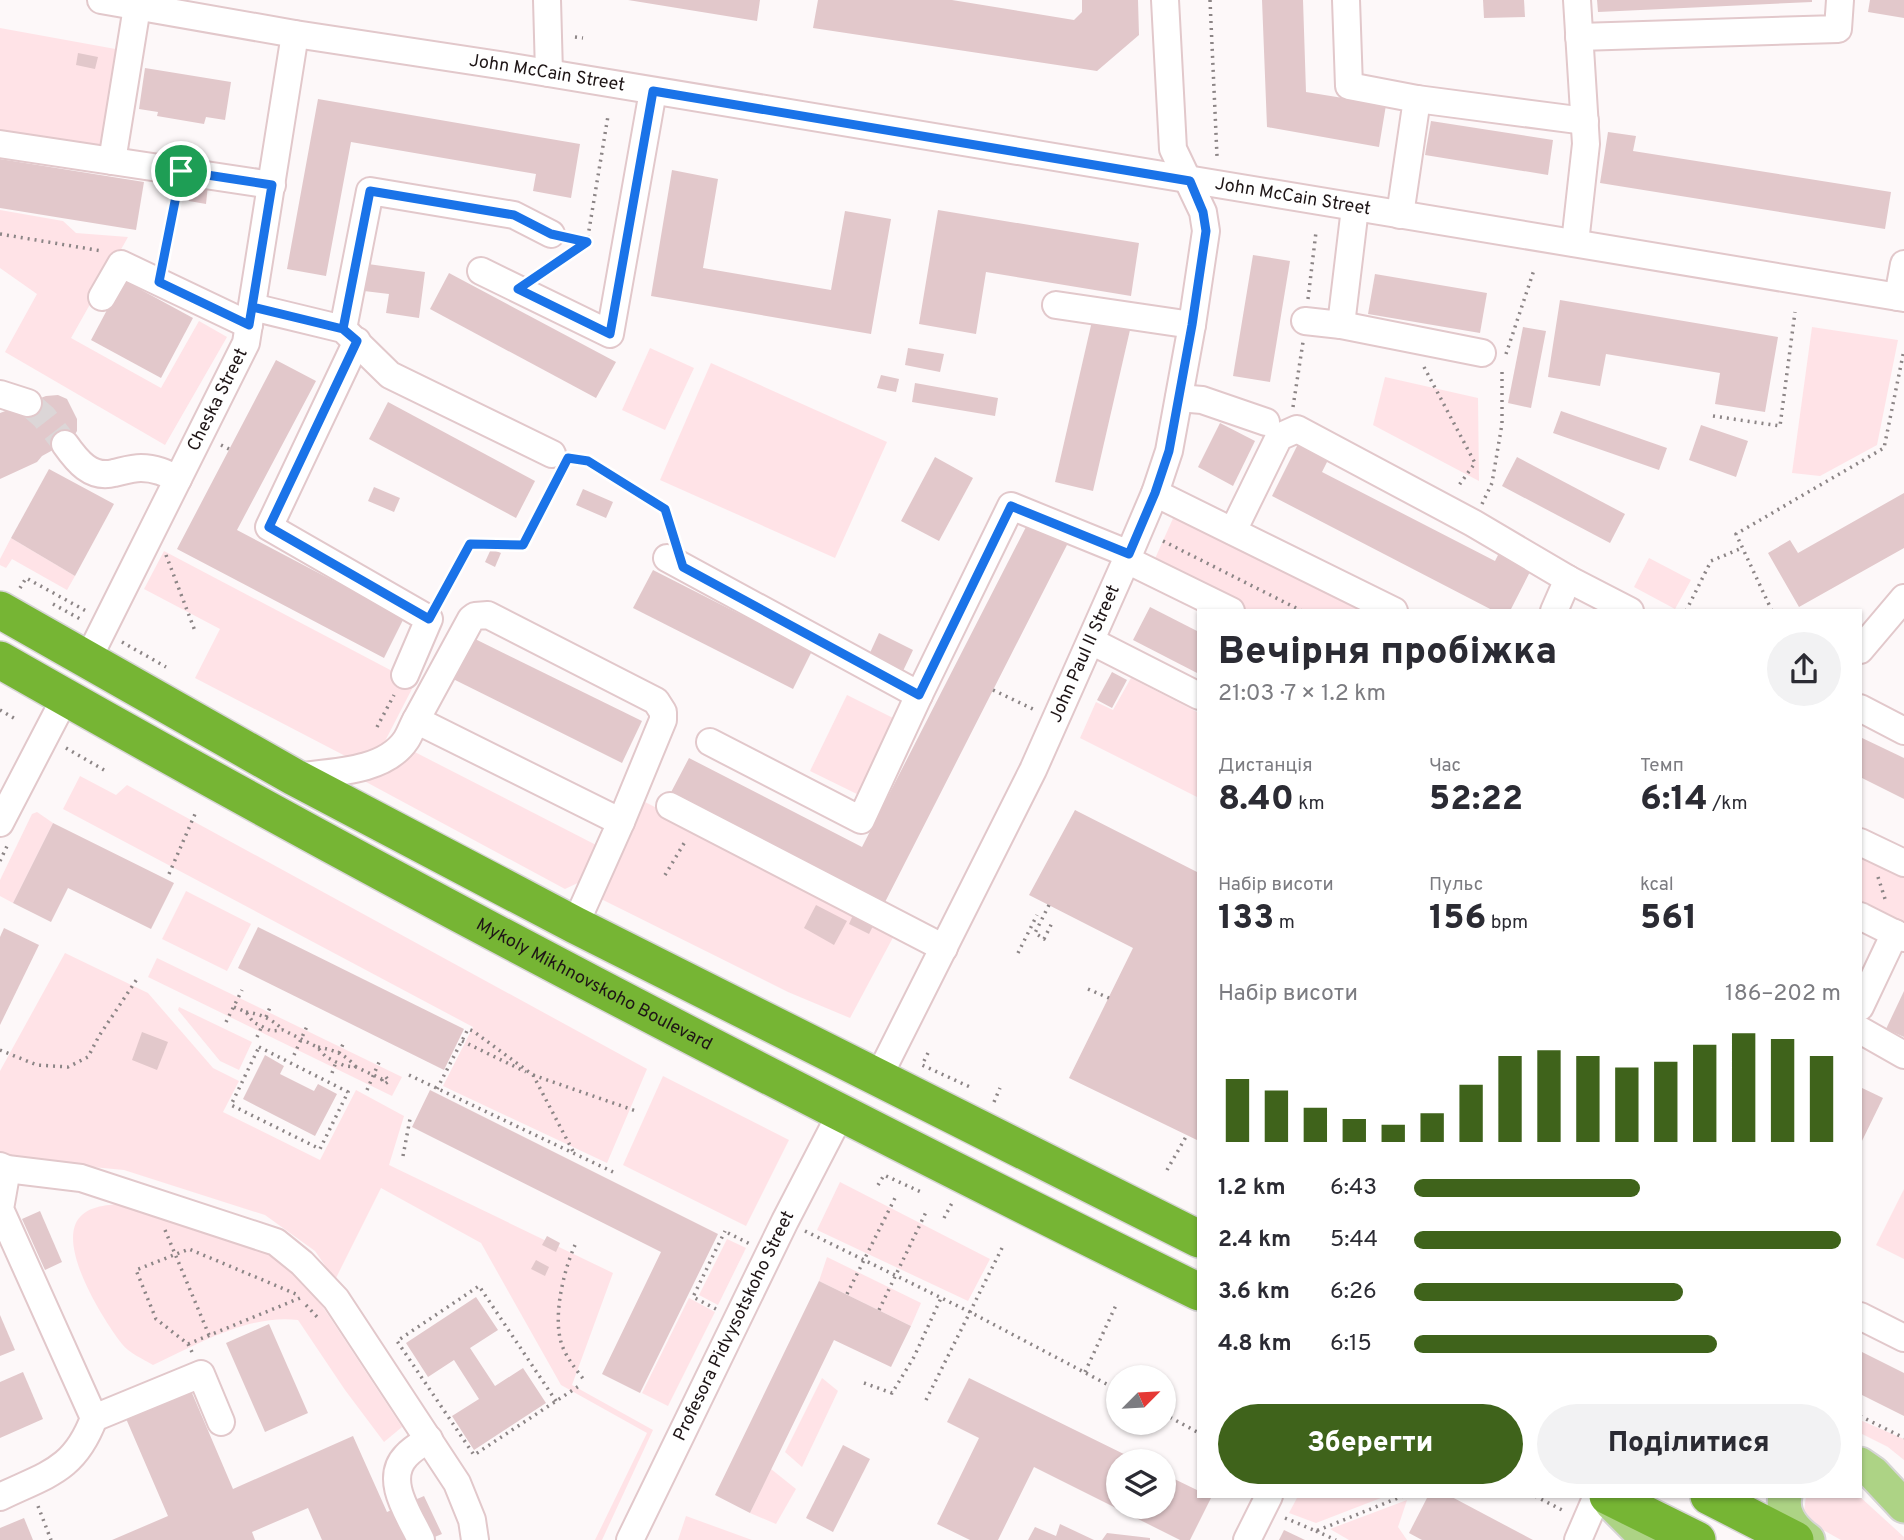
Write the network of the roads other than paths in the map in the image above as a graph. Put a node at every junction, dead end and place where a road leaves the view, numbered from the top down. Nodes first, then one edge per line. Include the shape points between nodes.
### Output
1 (101, 0) edge
2 (547, 0) edge
3 (1165, 0) edge
4 (1346, 0) edge
5 (1577, 0) edge
6 (1840, 0) edge
7 (148, 6) edge
8 (295, 34) junction
9 (1579, 37) junction
10 (549, 73) junction
11 (653, 91) junction
12 (1417, 99) junction
13 (1585, 121) junction
14 (0, 144) edge
15 (112, 161) junction
16 (1190, 181) junction
17 (272, 185) junction
18 (1354, 208) junction
19 (1400, 215) junction
20 (551, 234) road end
21 (1575, 243) junction
22 (1904, 264) edge
23 (481, 271) dead end
24 (102, 298) dead end
25 (1901, 298) edge
26 (1056, 305) dead end
27 (251, 316) junction
28 (1192, 325) junction
29 (1341, 325) junction
30 (1305, 327) road end
31 (350, 335) junction
32 (1482, 352) dead end
33 (0, 394) edge
34 (1179, 398) junction
35 (28, 403) tunnel mouth
36 (1266, 422) dead end
37 (65, 444) tunnel mouth
38 (560, 456) road end
39 (178, 479) junction
40 (1155, 493) junction
41 (1233, 531) junction
42 (1128, 557) junction
43 (675, 563) road end
44 (1568, 579) junction
45 (1904, 598) edge
46 (10, 599) edge
47 (1227, 609) edge
48 (1390, 609) edge
49 (1555, 609) edge
50 (1626, 609) edge
51 (1091, 641) junction
52 (1862, 648) edge
53 (0, 660) edge
54 (87, 661) junction
55 (405, 675) road end
56 (919, 695) junction
57 (1197, 695) edge
58 (65, 698) junction
59 (1862, 709) edge
60 (416, 720) junction
61 (1904, 731) edge
62 (710, 742) dead end
63 (295, 777) junction
64 (670, 806) dead end
65 (621, 822) junction
66 (0, 823) edge
67 (1862, 843) edge
68 (1904, 863) edge
69 (1862, 917) edge
70 (575, 925) junction
71 (1899, 936) edge
72 (944, 947) junction
73 (1862, 1003) edge
74 (1862, 1031) edge
75 (1904, 1055) edge
76 (878, 1078) junction
77 (841, 1112) junction
78 (3, 1168) edge
79 (1197, 1238) edge
80 (1197, 1291) edge
81 (1862, 1317) edge
82 (1904, 1338) edge
83 (94, 1418) junction
84 (221, 1422) dead end
85 (429, 1439) junction
86 (1862, 1465) edge
87 (0, 1497) edge
88 (1596, 1498) edge
89 (1608, 1498) edge
90 (1610, 1498) edge
91 (1713, 1498) edge
92 (1784, 1498) edge
93 (1904, 1506) edge
94 (1275, 1507) edge
95 (421, 1540) edge
96 (475, 1540) edge
97 (630, 1540) edge
98 (1247, 1540) edge
99 (1578, 1540) edge
100 (1648, 1540) edge
101 (1697, 1540) edge
102 (1795, 1540) edge
103 (1808, 1540) edge

1 - 7 street, John McCain Street
2 - 10 street
3 - 16 street, John Paul II Street via 1173,149
4 - 12 street via 1349,86
5 - 9 street
6 - 9 street via 1838,29
7 - 8 street, John McCain Street
7 - 15 street
8 - 10 street, John McCain Street
8 - 17 street, Cheska Street
9 - 13 street
10 - 11 street, John McCain Street
11 - 16 street, John McCain Street
11 - 23 street via 610,334
12 - 13 street
12 - 19 street
13 - 21 street
14 - 15 street
15 - 17 street
16 - 18 street, John McCain Street
16 - 28 street, John Paul II Street via 1206,231
17 - 27 street, Cheska Street
18 - 19 street, John McCain Street
18 - 29 street
19 - 21 street, John McCain Street
20 - 31 street via 514,215 370,191
21 - 25 street, John McCain Street
22 - 25 street
24 - 27 street via 121,264
26 - 28 street
27 - 31 street
27 - 39 street, Cheska Street via 246,343
28 - 34 street, John Paul II Street
29 - 30 street
29 - 32 street
31 - 38 street via 390,374
31 - 55 street via 269,527 429,619
33 - 35 street
34 - 36 street via 1202,400
34 - 40 street, John Paul II Street
37 - 39 street via 82,466 96,473 142,468 161,470
39 - 54 street, Cheska Street
40 - 41 street
40 - 42 street, John Paul II Street
41 - 44 street via 1279,437 1297,429
41 - 48 street
42 - 47 street
42 - 51 street, John Paul II Street
42 - 56 street via 1011,506
43 - 56 street
44 - 49 street
44 - 50 street
45 - 52 street
46 - 54 highway
51 - 57 street
51 - 72 street, John Paul II Street
53 - 58 highway, Mykoly Mikhnovskoho Boulevard
54 - 63 highway
56 - 62 street via 861,820
58 - 66 street
58 - 77 highway, Mykoly Mikhnovskoho Boulevard
59 - 61 street
60 - 63 street via 405,742 385,758 365,766
60 - 65 street
60 - 65 street via 471,620 488,615 660,706 663,720
63 - 70 highway
64 - 72 street
65 - 70 street
67 - 68 street
69 - 71 street
70 - 76 highway
71 - 73 street
72 - 76 street, John Paul II Street
74 - 75 street
76 - 79 highway
77 - 80 highway, Mykoly Mikhnovskoho Boulevard
77 - 97 street, Profesora Pidvysotskoho Street
78 - 83 street via 0,1209
78 - 85 street via 81,1178 276,1242 336,1299
81 - 82 street
83 - 84 street via 201,1374
83 - 87 street via 74,1456
85 - 95 street via 404,1458 396,1481
85 - 96 street via 465,1500
86 - 93 main road
88 - 99 street
89 - 100 main road
90 - 101 highway
91 - 102 highway
92 - 103 main road via 1789,1522
94 - 98 street

